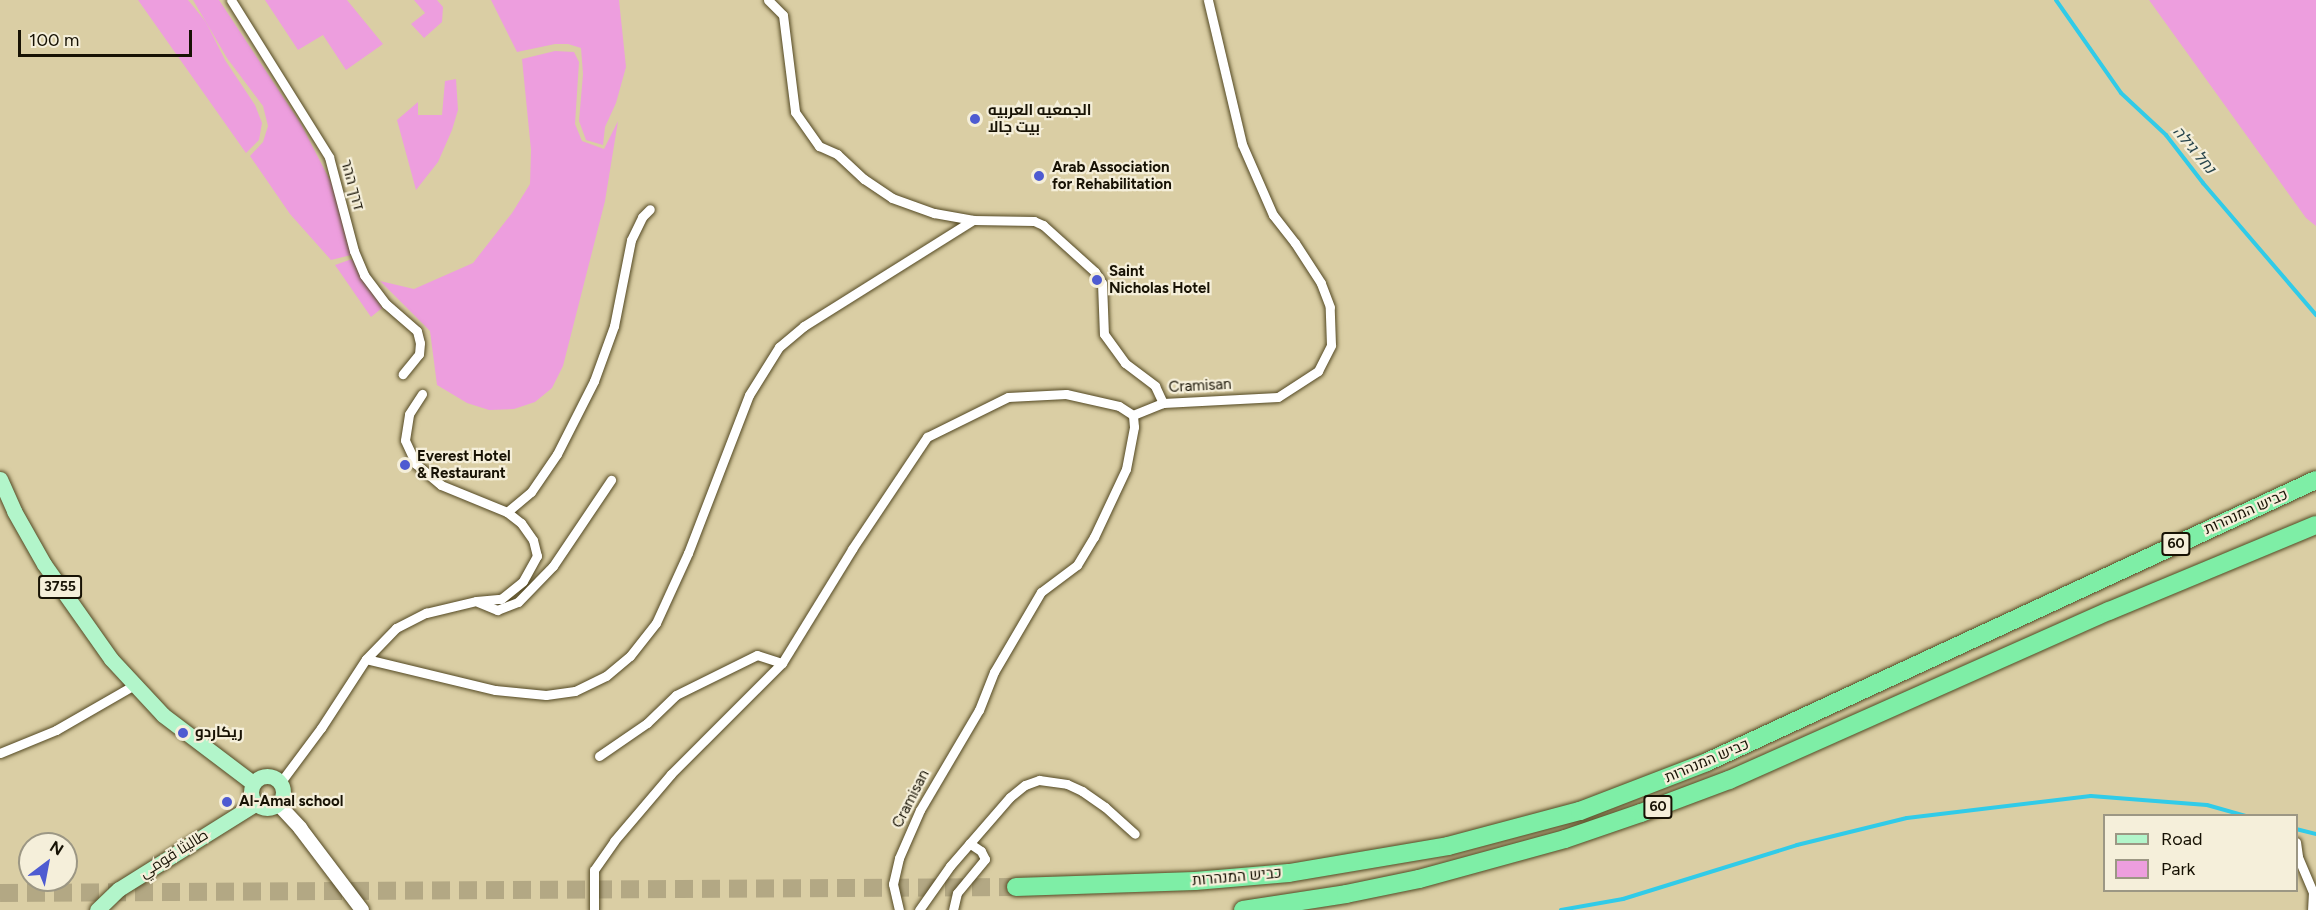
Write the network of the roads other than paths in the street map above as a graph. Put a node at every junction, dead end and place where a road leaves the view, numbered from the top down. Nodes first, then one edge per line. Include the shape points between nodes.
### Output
1 (231, 0) edge
2 (768, 0) edge
3 (1208, 0) edge
4 (650, 209) dead end
5 (973, 220) junction
6 (403, 374) dead end
7 (422, 394) dead end
8 (1163, 403) junction
9 (1133, 415) junction
10 (0, 479) edge
11 (611, 480) dead end
12 (2316, 480) edge
13 (507, 512) junction
14 (2316, 525) edge
15 (476, 601) junction
16 (366, 658) junction
17 (782, 663) junction
18 (136, 684) junction
19 (0, 753) edge
20 (598, 756) dead end
21 (253, 783) junction
22 (280, 783) junction
23 (255, 804) junction
24 (278, 804) junction
25 (1135, 834) dead end
26 (969, 843) junction
27 (2298, 857) edge
28 (1016, 887) tunnel mouth
29 (96, 910) edge
30 (362, 910) edge
31 (594, 910) edge
32 (899, 910) edge
33 (918, 910) edge
34 (953, 910) edge
35 (1242, 910) edge
36 (2312, 910) edge

1 - 6 street, דרך ההר via 329,157 363,275 386,304 417,331 419,354
2 - 5 street via 783,15 795,112 819,146 837,154 892,198 934,213
3 - 8 street, Cramisan via 1242,144 1273,215 1321,283 1330,307 1331,345 1317,371 1278,397
4 - 13 street via 631,240 614,327 594,381 531,492
5 - 8 street via 1034,221 1080,257 1102,283 1104,334 1125,363 1155,386
5 - 16 street via 804,326 779,347 749,395 688,553 656,623 630,656 606,676 575,691 546,695 495,690
7 - 13 street via 409,414 405,440 416,464 441,485
8 - 9 street, Cramisan
9 - 17 street via 1119,406 1066,394 1008,397 927,437
9 - 32 street, Cramisan via 1126,469 1094,537 1077,565 1041,592 994,672 979,710 920,810 899,858 893,884
10 - 18 main road, 3755 via 44,564 111,659
11 - 15 street via 553,566 518,602 497,610
12 - 28 highway, כביש המנהרות / 60 via 1707,762 1580,811 1512,831 1388,858 1289,873 1195,881
13 - 15 street via 533,540 537,556 524,581 501,599
14 - 35 highway, כביש המנהרות / 60 via 1729,780 1565,839 1419,879
15 - 16 street via 426,613 396,628
16 - 22 street
17 - 20 street via 758,654 676,695 647,723
17 - 31 street via 671,774 614,841 594,870
18 - 19 street via 56,730
18 - 21 main road, 3755 via 163,715
21 - 22 main road via 268,775
21 - 23 main road via 250,795
22 - 24 main road via 283,791
23 - 24 main road via 269,808
23 - 29 main road, طاليثا قومي via 119,888
24 - 30 street
25 - 26 street via 1082,791 1067,784 1039,780 1010,797
26 - 33 street
26 - 34 street via 981,851 984,859 961,887
27 - 36 street via 2313,892

